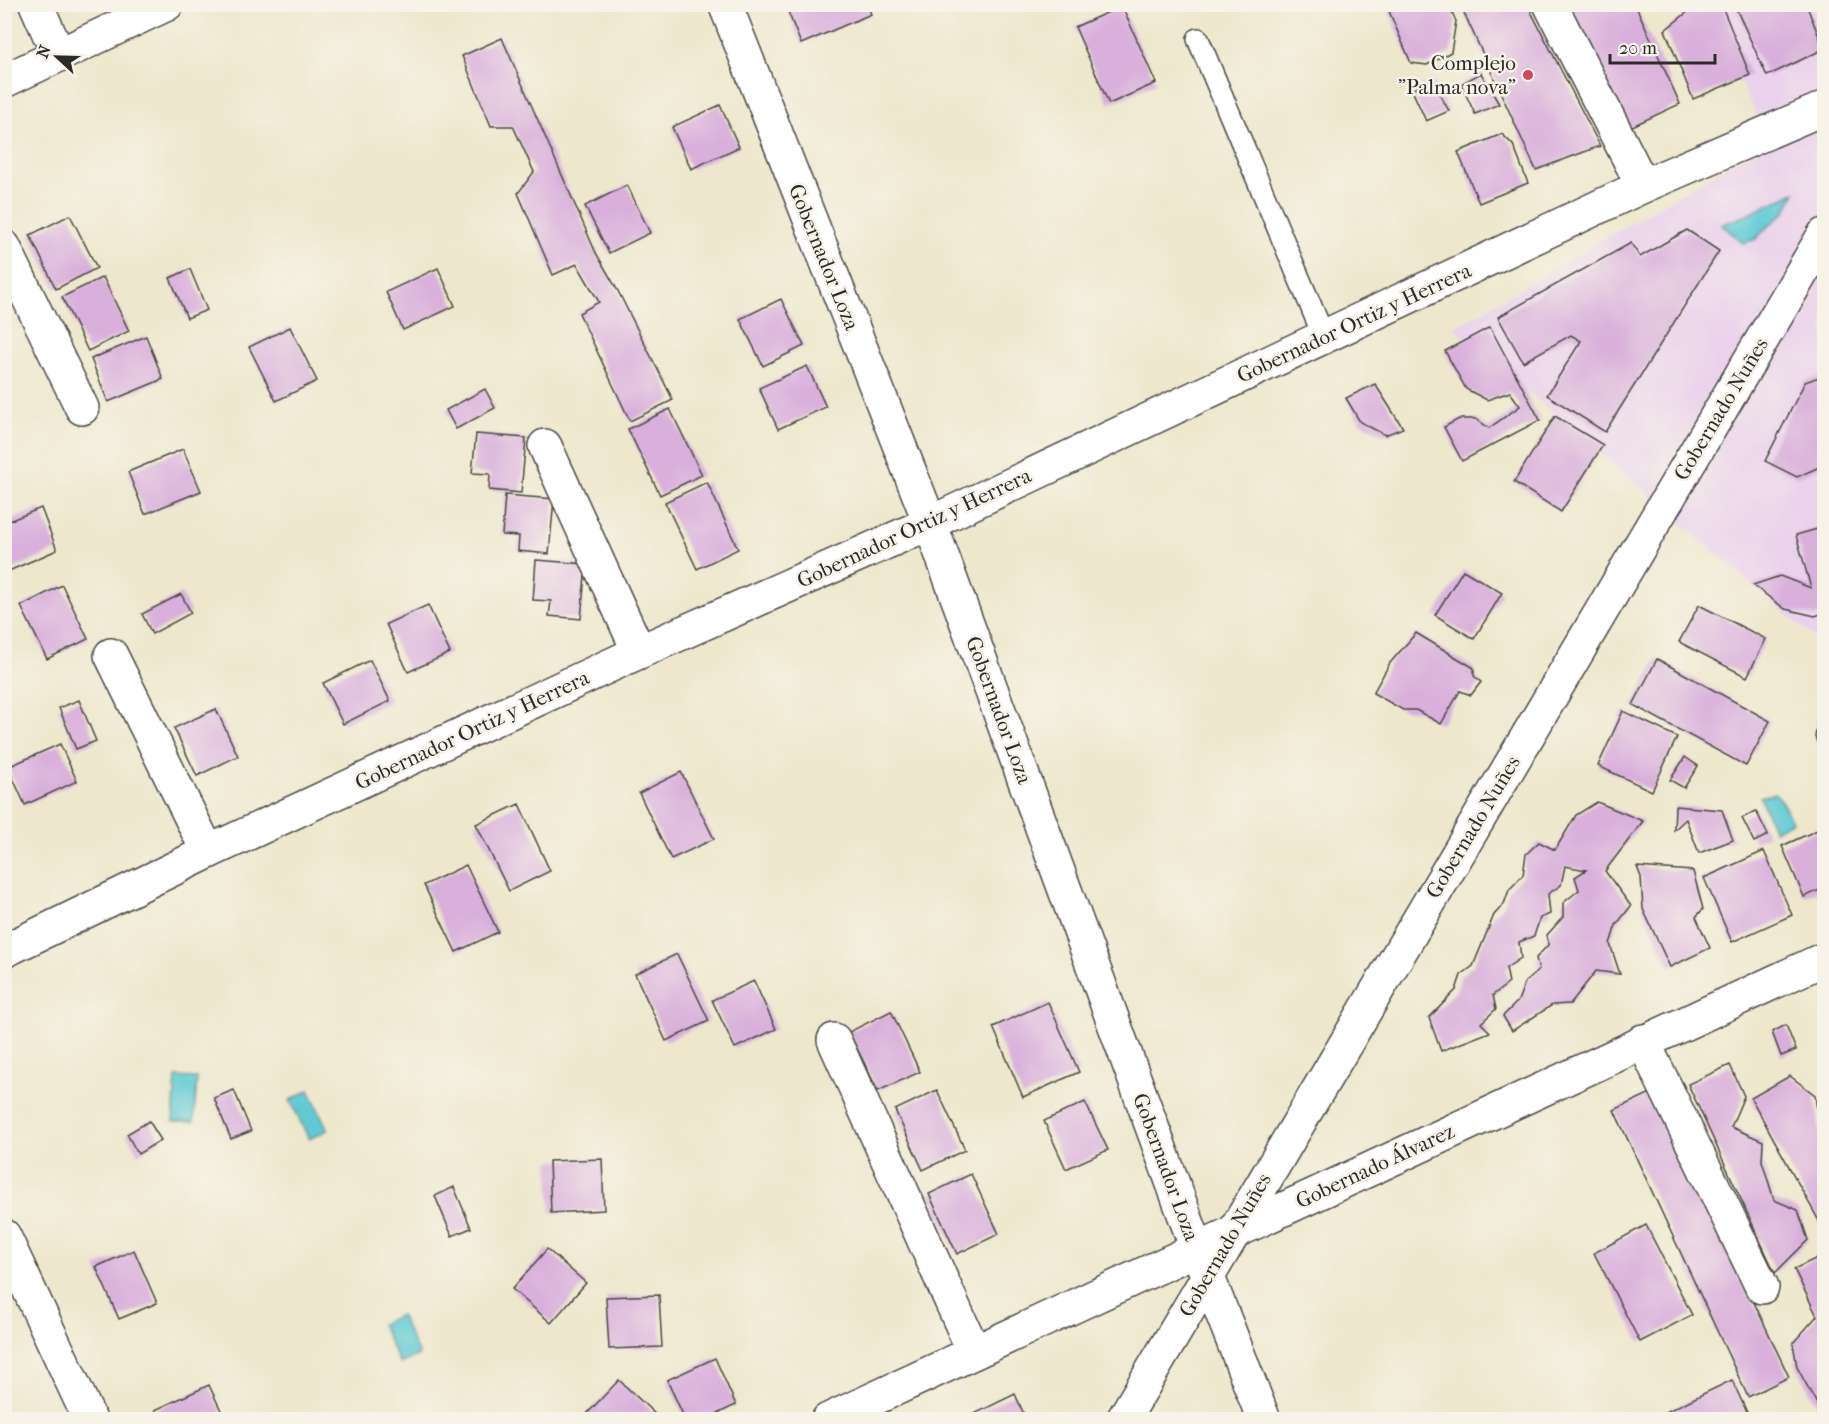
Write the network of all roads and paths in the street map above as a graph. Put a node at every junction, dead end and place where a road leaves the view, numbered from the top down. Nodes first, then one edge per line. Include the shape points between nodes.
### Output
1 (36, 4) edge
2 (166, 4) edge
3 (725, 4) edge
4 (1550, 4) edge
5 (1198, 39) dead end
6 (58, 54) junction
7 (4, 81) edge
8 (1824, 108) edge
9 (1643, 186) junction
10 (1824, 235) edge
11 (4, 247) edge
12 (1324, 337) junction
13 (82, 408) dead end
14 (545, 446) dead end
15 (930, 523) junction
16 (639, 652) junction
17 (111, 655) dead end
18 (208, 852) junction
19 (4, 951) edge
20 (1824, 958) edge
21 (834, 1040) dead end
22 (1643, 1041) junction
23 (1233, 1232) junction
24 (4, 1236) edge
25 (1202, 1262) junction
26 (1762, 1287) dead end
27 (974, 1352) junction
28 (90, 1419) edge
29 (828, 1419) edge
30 (1123, 1419) edge
31 (1264, 1419) edge

1 - 6 street
2 - 6 street
3 - 15 street, Gobernador Loza
4 - 9 street
5 - 12 lane
6 - 7 street
8 - 9 street, Gobernador Ortiz y Herrera
9 - 12 street, Gobernador Ortiz y Herrera
10 - 23 street, Gobernado Nuñes
11 - 13 street
12 - 15 street, Gobernador Ortiz y Herrera
14 - 16 street
15 - 16 street, Gobernador Ortiz y Herrera
15 - 25 street, Gobernador Loza
16 - 18 street, Gobernador Ortiz y Herrera
17 - 18 street
18 - 19 street, Gobernador Ortiz y Herrera
20 - 22 street, Gobernado Álvarez
21 - 27 street
22 - 23 street, Gobernado Álvarez
22 - 26 street
23 - 25 street, Gobernado Álvarez
24 - 28 street
25 - 27 street, Gobernado Álvarez
25 - 30 street, Gobernado Nuñes
25 - 31 street, Gobernador Loza
27 - 29 street, Gobernado Álvarez

